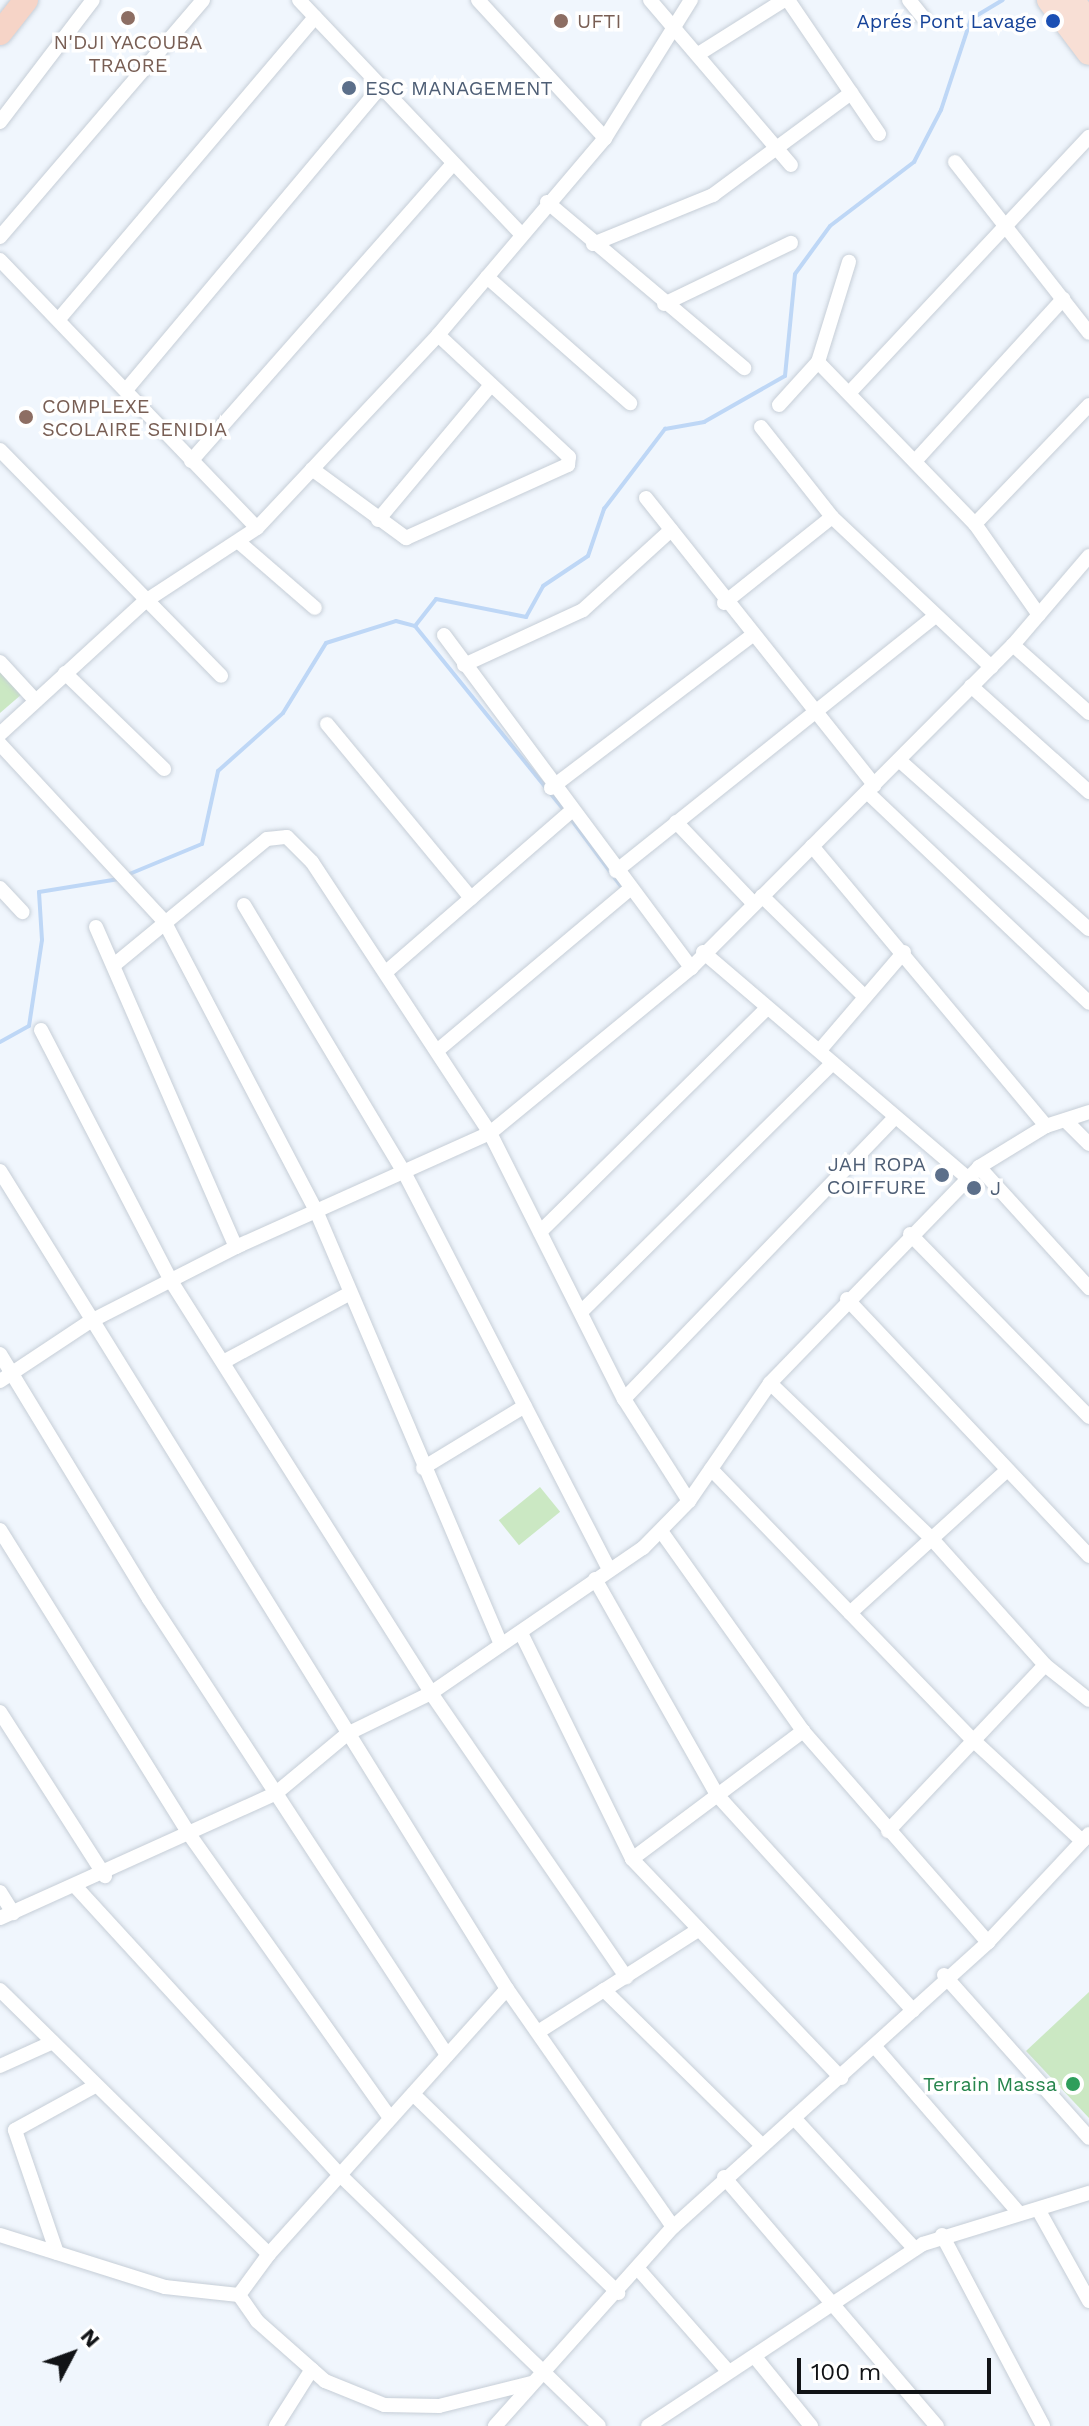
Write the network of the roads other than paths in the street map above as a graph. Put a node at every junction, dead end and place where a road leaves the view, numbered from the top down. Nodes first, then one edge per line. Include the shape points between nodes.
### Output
1 (26, 0) edge
2 (93, 0) edge
3 (203, 0) edge
4 (299, 0) edge
5 (478, 0) edge
6 (650, 0) edge
7 (691, 0) edge
8 (786, 0) edge
9 (909, 0) edge
10 (1049, 0) edge
11 (1072, 0) edge
12 (315, 17) junction
13 (923, 17) dead end
14 (1089, 22) edge
15 (674, 28) junction
16 (0, 33) edge
17 (700, 53) junction
18 (1089, 53) edge
19 (379, 88) junction
20 (851, 93) junction
21 (0, 122) edge
22 (879, 134) dead end
23 (1089, 137) edge
24 (605, 138) junction
25 (776, 144) junction
26 (955, 162) dead end
27 (791, 165) dead end
28 (451, 166) junction
29 (547, 202) junction
30 (1008, 229) junction
31 (521, 234) junction
32 (0, 237) edge
33 (791, 243) dead end
34 (593, 244) junction
35 (0, 260) edge
36 (849, 262) dead end
37 (487, 277) junction
38 (1063, 299) junction
39 (664, 304) junction
40 (59, 319) junction
41 (1088, 329) edge
42 (438, 335) junction
43 (818, 362) junction
44 (744, 368) dead end
45 (491, 385) junction
46 (126, 390) junction
47 (852, 390) junction
48 (630, 403) dead end
49 (779, 405) dead end
50 (1089, 405) edge
51 (761, 427) dead end
52 (0, 450) edge
53 (917, 459) junction
54 (191, 461) junction
55 (312, 469) junction
56 (646, 498) dead end
57 (832, 517) junction
58 (378, 520) junction
59 (975, 524) junction
60 (257, 528) junction
61 (671, 530) junction
62 (240, 543) junction
63 (1089, 556) edge
64 (144, 602) junction
65 (724, 603) junction
66 (315, 608) dead end
67 (1039, 615) junction
68 (935, 616) junction
69 (444, 635) dead end
70 (751, 636) junction
71 (1013, 645) junction
72 (0, 662) edge
73 (464, 665) junction
74 (991, 667) junction
75 (65, 673) junction
76 (221, 676) dead end
77 (971, 686) junction
78 (35, 700) junction
79 (814, 706) junction
80 (1089, 713) edge
81 (327, 724) dead end
82 (0, 734) edge
83 (0, 744) edge
84 (899, 760) junction
85 (164, 769) dead end
86 (551, 788) junction
87 (871, 788) junction
88 (1089, 792) edge
89 (570, 812) junction
90 (676, 822) junction
91 (812, 846) junction
92 (616, 871) junction
93 (0, 888) edge
94 (630, 889) junction
95 (471, 898) junction
96 (758, 900) junction
97 (244, 905) dead end
98 (22, 912) dead end
99 (164, 921) junction
100 (96, 927) dead end
101 (1089, 929) edge
102 (703, 952) junction
103 (904, 952) junction
104 (114, 965) junction
105 (691, 968) junction
106 (386, 972) junction
107 (863, 995) junction
108 (1089, 1003) edge
109 (767, 1008) junction
110 (41, 1030) dead end
111 (438, 1050) junction
112 (820, 1050) junction
113 (833, 1063) junction
114 (1089, 1112) edge
115 (895, 1117) junction
116 (1067, 1122) junction
117 (1046, 1126) junction
118 (490, 1133) junction
119 (1089, 1144) edge
120 (979, 1167) junction
121 (0, 1171) edge
122 (405, 1174) junction
123 (968, 1178) junction
124 (317, 1213) junction
125 (540, 1232) junction
126 (910, 1234) junction
127 (236, 1247) junction
128 (171, 1281) junction
129 (1089, 1288) edge
130 (350, 1293) junction
131 (847, 1299) junction
132 (581, 1312) junction
133 (89, 1322) junction
134 (0, 1354) edge
135 (225, 1361) junction
136 (6, 1377) edge
137 (770, 1383) junction
138 (624, 1399) junction
139 (525, 1406) junction
140 (1089, 1417) edge
141 (423, 1468) junction
142 (711, 1469) junction
143 (1007, 1470) junction
144 (689, 1501) junction
145 (0, 1530) edge
146 (661, 1531) junction
147 (932, 1539) junction
148 (1089, 1556) edge
149 (609, 1569) junction
150 (595, 1579) junction
151 (850, 1613) junction
152 (521, 1633) junction
153 (501, 1644) junction
154 (1045, 1665) junction
155 (431, 1693) junction
156 (1089, 1700) edge
157 (0, 1712) edge
158 (803, 1731) junction
159 (347, 1734) junction
160 (973, 1740) junction
161 (275, 1794) junction
162 (718, 1796) junction
163 (888, 1831) junction
164 (189, 1834) junction
165 (1086, 1838) edge
166 (632, 1859) junction
167 (105, 1876) junction
168 (76, 1887) junction
169 (0, 1892) edge
170 (7, 1916) edge
171 (698, 1930) junction
172 (988, 1942) junction
173 (944, 1975) junction
174 (626, 1977) junction
175 (507, 1989) junction
176 (0, 1990) edge
177 (604, 1990) junction
178 (913, 2010) junction
179 (538, 2032) junction
180 (53, 2042) junction
181 (876, 2048) junction
182 (447, 2055) junction
183 (0, 2066) edge
184 (841, 2078) junction
185 (95, 2086) junction
186 (413, 2094) junction
187 (389, 2116) junction
188 (794, 2118) junction
189 (1089, 2138) edge
190 (762, 2145) junction
191 (338, 2173) junction
192 (724, 2177) junction
193 (1089, 2193) edge
194 (1039, 2211) junction
195 (1019, 2213) junction
196 (673, 2227) junction
197 (0, 2235) edge
198 (942, 2235) junction
199 (915, 2249) junction
200 (57, 2253) junction
201 (269, 2254) junction
202 (640, 2271) junction
203 (618, 2293) junction
204 (239, 2295) junction
205 (1089, 2301) edge
206 (834, 2305) junction
207 (755, 2357) junction
208 (312, 2369) junction
209 (727, 2370) junction
210 (536, 2377) junction
211 (276, 2426) edge
212 (495, 2426) edge
213 (599, 2426) edge
214 (648, 2426) edge
215 (811, 2426) edge
216 (937, 2426) edge
217 (1043, 2426) edge

1 - 16 highway
2 - 21 street
3 - 32 street
4 - 12 street
5 - 24 street
6 - 15 street
7 - 15 street
8 - 17 street
8 - 20 street
9 - 13 street
10 - 18 main road
11 - 14 main road
12 - 19 street
12 - 40 street
15 - 17 street
15 - 24 street
17 - 25 street
19 - 28 street
19 - 46 street
20 - 22 street
20 - 25 street
23 - 30 street
24 - 29 street
25 - 27 street
25 - 34 street via 713,195
26 - 30 street
28 - 31 street
28 - 54 street
29 - 31 street
29 - 34 street
30 - 38 street
30 - 47 street
31 - 37 street
33 - 39 street
34 - 39 street
35 - 40 street
36 - 43 street
37 - 42 street
37 - 48 street
38 - 41 street
38 - 53 street
39 - 44 street
40 - 46 street
42 - 45 street
42 - 55 street
43 - 47 street
43 - 49 street
45 - 58 street
45 - 58 street via 569,457 568,465 406,538
46 - 54 street
47 - 53 street
50 - 59 street
51 - 57 street
52 - 64 street
53 - 59 street
54 - 60 street
55 - 58 street
55 - 60 street
56 - 61 street
57 - 65 street
57 - 68 street
59 - 67 street
60 - 62 street
61 - 65 street
61 - 73 street via 583,610
62 - 64 street
62 - 66 street
63 - 67 street
64 - 75 street
64 - 76 street
65 - 70 street
67 - 71 street
68 - 74 street
68 - 79 street
69 - 73 street
70 - 79 street
70 - 86 street
71 - 74 street
71 - 80 street
72 - 78 street
73 - 86 street
74 - 77 street
75 - 78 street
75 - 85 street
77 - 84 street
77 - 88 street
78 - 82 street
79 - 87 street
79 - 90 street
81 - 95 street
83 - 99 street
84 - 87 street
84 - 101 street
86 - 89 street
87 - 91 street
87 - 108 street
89 - 92 street
89 - 95 street
90 - 92 street
90 - 96 street
91 - 96 street
91 - 103 street
92 - 94 street
93 - 98 street
94 - 105 street
94 - 111 street
95 - 106 street
96 - 102 street
96 - 107 street
97 - 122 street
99 - 104 street
99 - 106 street via 280,833 312,862
99 - 124 street
100 - 104 street
102 - 105 street
102 - 109 street
103 - 107 street
103 - 117 street
104 - 127 street
105 - 118 street
106 - 111 street
107 - 112 street
109 - 112 street
109 - 125 street
110 - 128 street
111 - 118 street
112 - 113 street
113 - 115 street
113 - 132 street
114 - 116 street
115 - 123 street
115 - 138 street
116 - 117 street
116 - 119 street
117 - 120 street
118 - 122 street
118 - 125 street
120 - 123 street
120 - 129 street
121 - 133 street
122 - 124 street
122 - 139 street
123 - 126 street
124 - 127 street
124 - 130 street
125 - 132 street
126 - 131 street
126 - 140 street
127 - 128 street
128 - 133 street
128 - 135 street
130 - 135 street
130 - 141 street
131 - 137 street
131 - 143 street
132 - 138 street
133 - 136 street
133 - 159 street
134 - 136 street
135 - 155 street
136 - 161 street
137 - 142 street
137 - 147 street
138 - 144 street
139 - 141 street
139 - 149 street
141 - 153 street
142 - 144 street
142 - 151 street
143 - 147 street
143 - 148 street
144 - 146 street
145 - 164 street
146 - 149 street
146 - 158 street
147 - 151 street
147 - 154 street
149 - 150 street
150 - 152 street
150 - 162 street
151 - 160 street
152 - 153 street
152 - 166 street
153 - 155 street
154 - 156 street
154 - 160 street
155 - 159 street
155 - 174 street
157 - 167 street
158 - 162 street
158 - 163 street
159 - 161 street
159 - 175 street
160 - 163 street
160 - 165 street
161 - 164 street
161 - 182 street
162 - 166 street
162 - 178 street
163 - 172 street
164 - 167 street
164 - 187 street
165 - 172 street
166 - 171 street
167 - 168 street
168 - 170 street
168 - 191 street
169 - 170 street
171 - 174 street
171 - 184 street
172 - 173 street
173 - 178 street
173 - 189 street
174 - 177 street
175 - 179 street
175 - 182 street
176 - 180 street
177 - 179 street
177 - 190 street
178 - 181 street
179 - 196 street
180 - 183 street
180 - 185 street
181 - 184 street
181 - 195 street
182 - 186 street
184 - 188 street
185 - 200 street via 15,2130
185 - 201 street
186 - 187 street
186 - 203 street
187 - 191 street
188 - 190 street
188 - 199 street
190 - 192 street
191 - 201 street
191 - 210 street
192 - 196 street
192 - 206 street
193 - 194 street
194 - 195 street
194 - 205 street
195 - 198 street
196 - 202 street
197 - 200 street
198 - 199 street
198 - 217 street
199 - 206 street
200 - 204 street via 165,2287
201 - 204 street
202 - 203 street
202 - 209 street
203 - 210 street
204 - 208 street
206 - 207 street
206 - 216 street
207 - 209 street
207 - 215 street
208 - 210 street via 384,2405 439,2406
208 - 211 street
209 - 214 street
210 - 212 street
210 - 213 street

